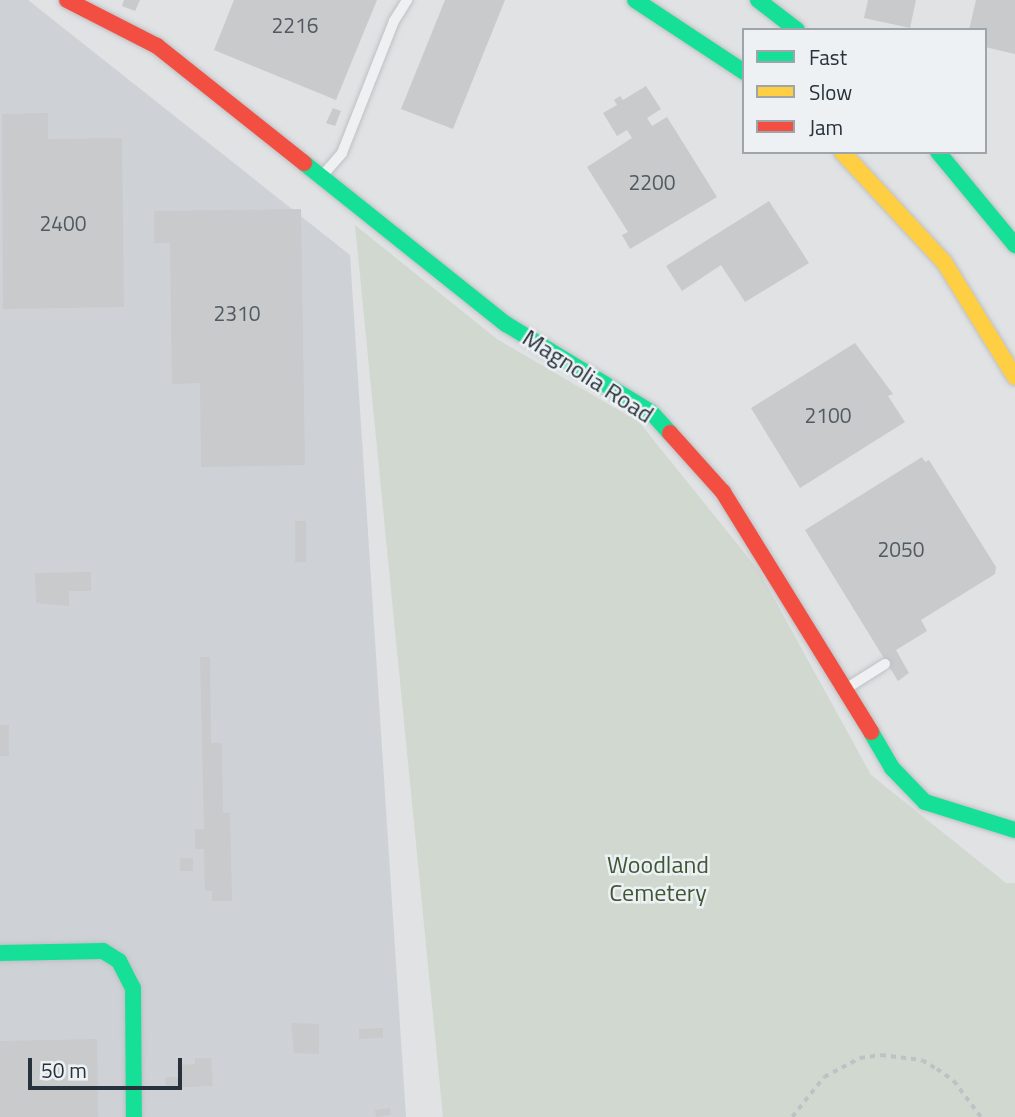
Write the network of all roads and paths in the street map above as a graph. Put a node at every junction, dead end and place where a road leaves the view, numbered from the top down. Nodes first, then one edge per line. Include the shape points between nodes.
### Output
1 (67, 0) edge
2 (407, 0) edge
3 (635, 0) edge
4 (758, 0) edge
5 (794, 28) edge
6 (742, 71) edge
7 (849, 154) edge
8 (940, 154) edge
9 (323, 176) junction
10 (1015, 244) edge
11 (1015, 377) edge
12 (885, 664) dead end
13 (847, 688) junction
14 (1015, 830) edge
15 (0, 953) edge
16 (134, 1117) edge
17 (792, 1117) edge
18 (981, 1117) edge

1 - 9 street, Magnolia Road via 157,46
2 - 9 lane via 342,153
3 - 6 street
4 - 5 street
7 - 11 street via 944,262
8 - 10 street
9 - 13 street, Magnolia Road via 506,324 651,412 723,492
12 - 13 lane
13 - 14 street, Magnolia Road via 892,768 926,802
15 - 16 street via 103,951 120,961 133,988
17 - 18 path via 824,1077 860,1058 881,1055 922,1060 937,1069 954,1081

